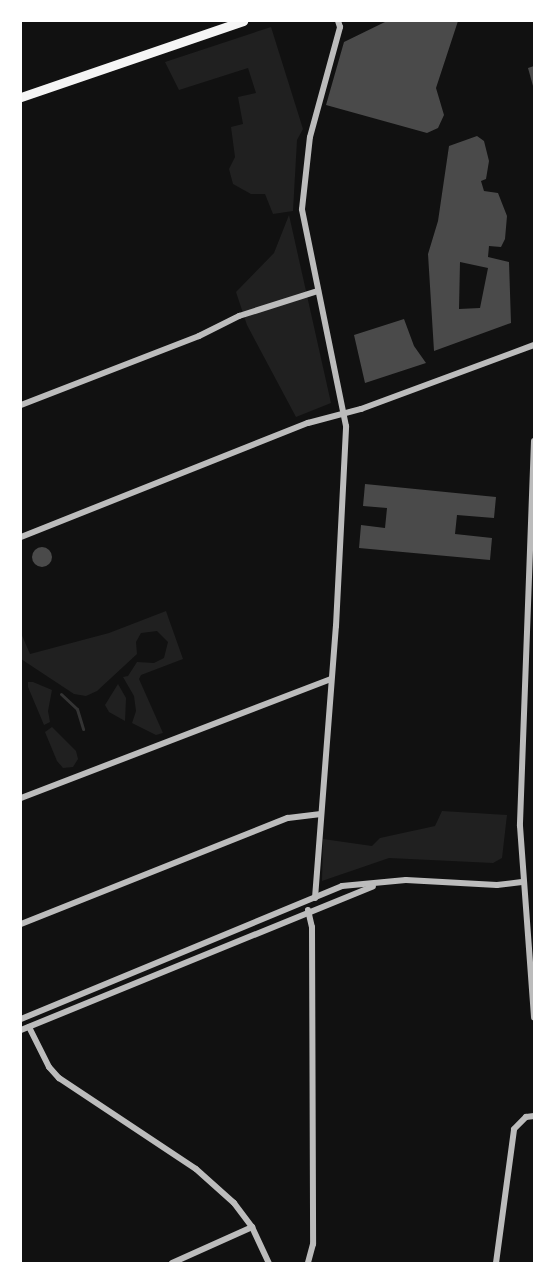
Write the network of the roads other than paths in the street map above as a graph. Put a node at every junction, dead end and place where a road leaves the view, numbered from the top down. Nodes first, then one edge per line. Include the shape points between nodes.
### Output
1 (243, 21) edge
2 (338, 21) edge
3 (21, 97) edge
4 (318, 291) junction
5 (534, 345) edge
6 (21, 405) edge
7 (344, 412) junction
8 (534, 441) edge
9 (532, 531) edge
10 (21, 537) edge
11 (331, 679) junction
12 (21, 798) edge
13 (319, 813) junction
14 (522, 882) junction
15 (382, 883) junction
16 (315, 898) junction
17 (308, 910) junction
18 (21, 924) edge
19 (534, 1017) edge
20 (21, 1019) edge
21 (29, 1027) junction
22 (21, 1030) edge
23 (534, 1116) edge
24 (252, 1227) junction
25 (172, 1263) edge
26 (270, 1263) edge
27 (309, 1263) edge
28 (496, 1263) edge

1 - 3 main road
2 - 4 street via 340,27 310,137 302,209
4 - 6 street via 238,316 199,336
4 - 7 street
5 - 7 street
7 - 10 street
7 - 11 street
8 - 9 street
9 - 14 street
11 - 12 street
11 - 13 street
13 - 16 street
13 - 18 street via 288,818
14 - 15 street
14 - 19 street
15 - 16 street via 342,886
15 - 17 street
16 - 20 street
17 - 21 street
17 - 27 street via 312,927 313,1244
21 - 22 street
21 - 24 street via 49,1067 59,1078 196,1169 234,1203
23 - 28 street via 514,1130
24 - 25 street
24 - 26 street

